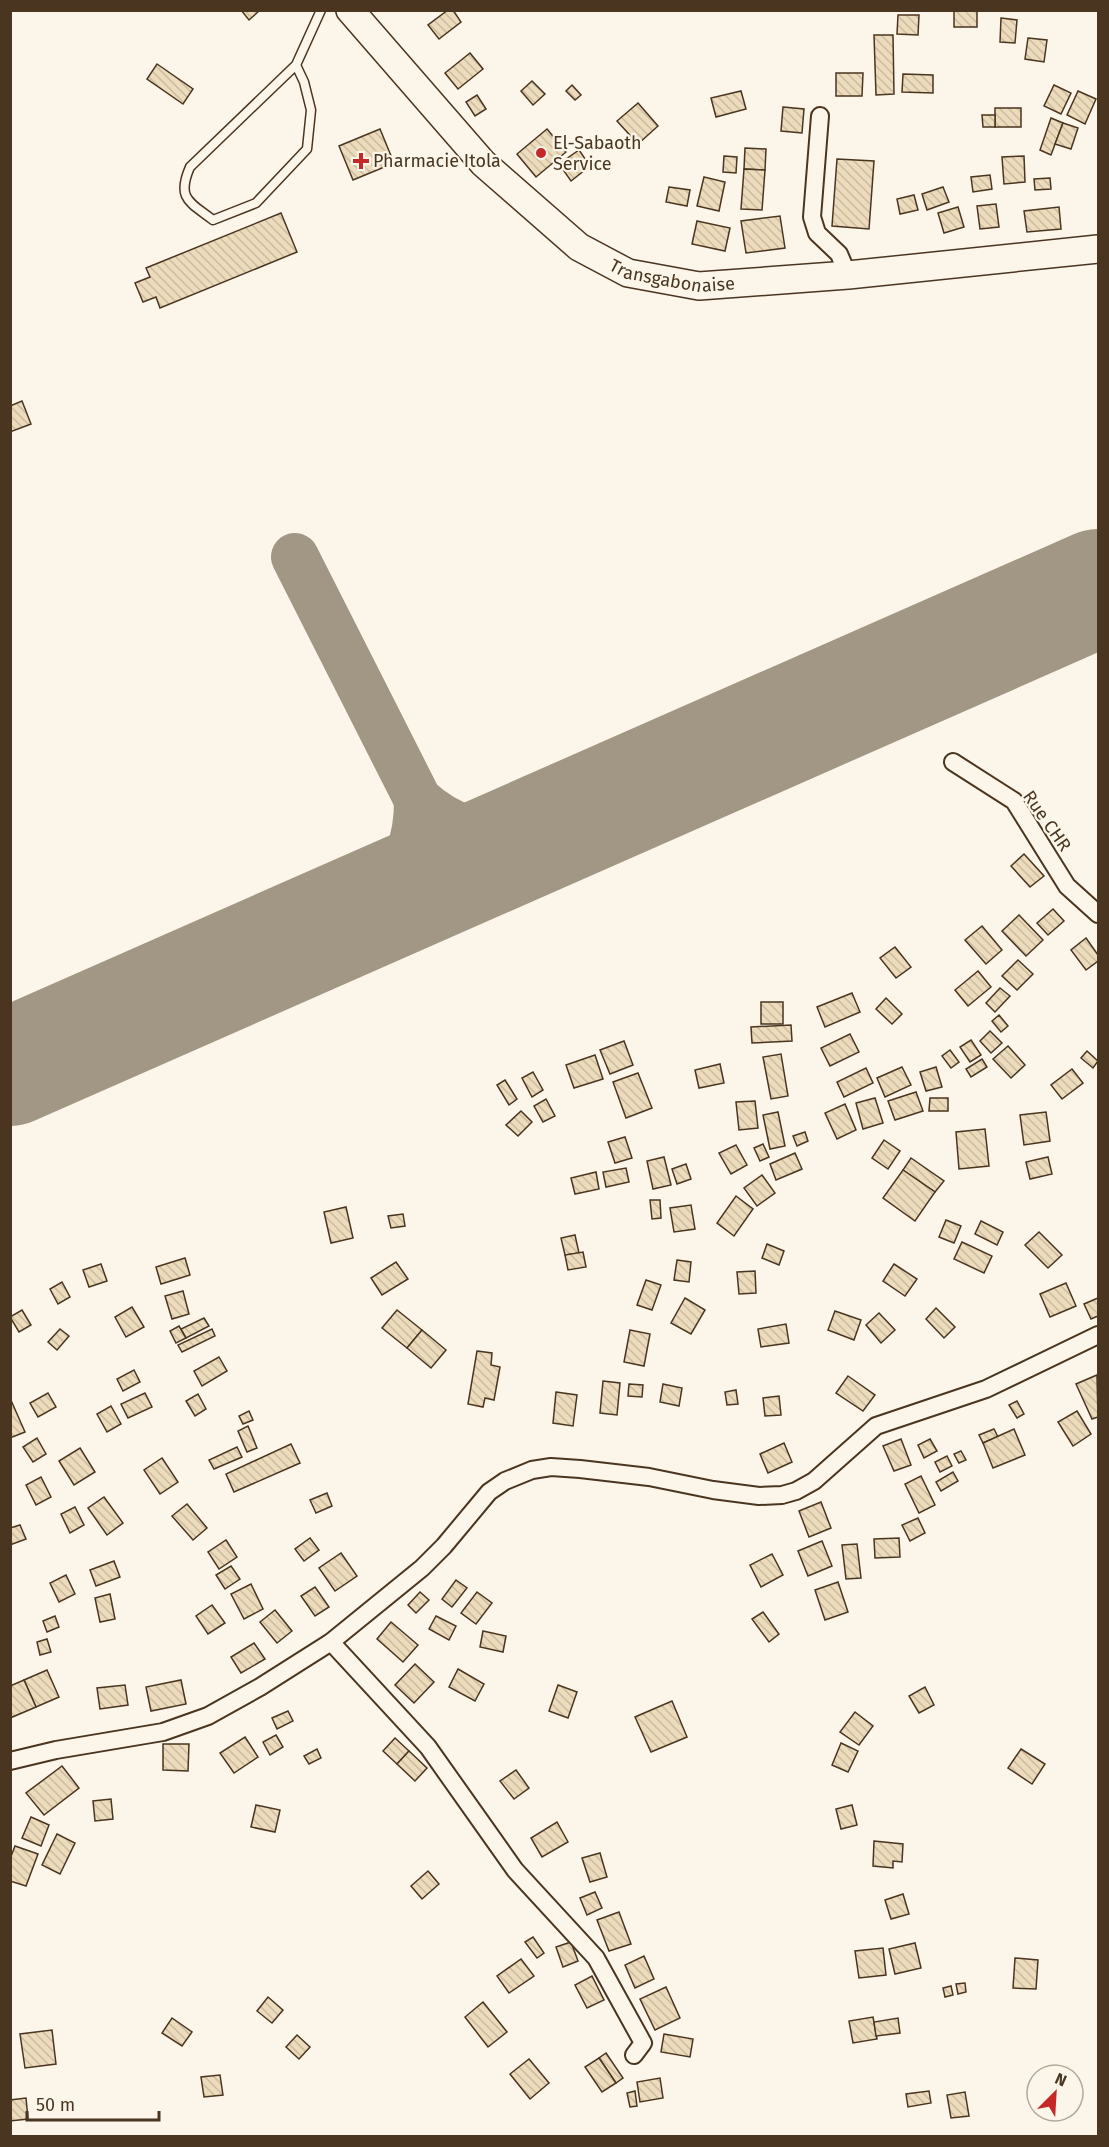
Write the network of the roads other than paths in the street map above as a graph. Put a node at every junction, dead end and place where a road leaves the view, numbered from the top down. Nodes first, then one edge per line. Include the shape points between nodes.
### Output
1 (321, 10) edge
2 (350, 10) edge
3 (296, 65) junction
4 (820, 116) dead end
5 (1098, 249) edge
6 (848, 275) junction
7 (952, 762) dead end
8 (1098, 914) edge
9 (1098, 1335) edge
10 (330, 1642) junction
11 (10, 1761) edge
12 (634, 2055) dead end

1 - 3 lane
2 - 6 highway, Transgabonaise via 483,163 579,248 628,273 699,286
3 - 3 lane via 190,168 183,184 188,201 213,220 256,203 307,149 311,110
4 - 6 street via 812,218 817,234 839,254
5 - 6 highway, Transgabonaise
7 - 8 street, Rue CHR via 1014,801 1067,886
9 - 10 street via 986,1389 876,1426 814,1481 782,1495 759,1496 580,1469 532,1470 489,1492 422,1568
10 - 11 street via 208,1716 163,1732
10 - 12 street via 428,1747 515,1870 596,1958 643,2043

